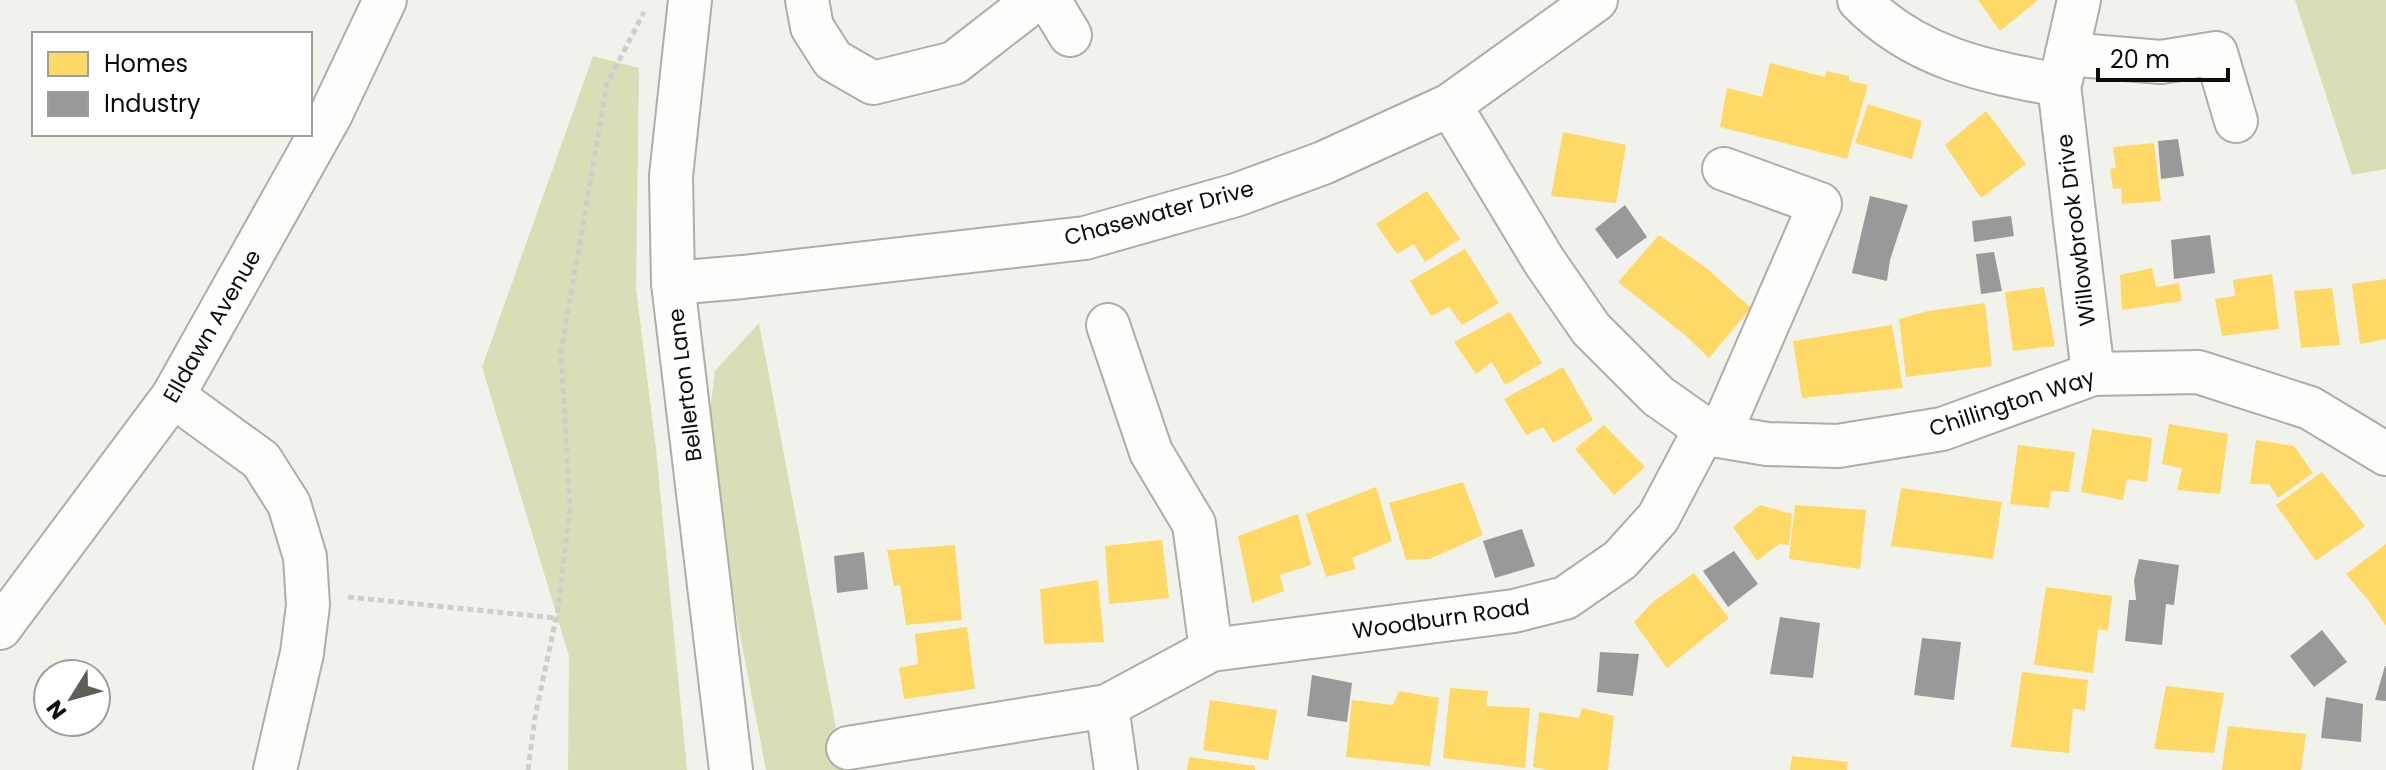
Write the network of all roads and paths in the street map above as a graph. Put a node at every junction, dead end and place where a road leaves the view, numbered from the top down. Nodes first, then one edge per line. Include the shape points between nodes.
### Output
1 (385, 0) edge
2 (650, 0) edge
3 (690, 0) edge
4 (807, 0) edge
5 (1035, 0) edge
6 (1859, 0) edge
7 (2079, 0) edge
8 (1593, 1) edge
9 (2063, 70) junction
10 (1450, 105) junction
11 (2236, 121) dead end
12 (1724, 169) dead end
13 (673, 283) junction
14 (1108, 325) dead end
15 (2093, 374) junction
16 (173, 396) junction
17 (1712, 432) junction
18 (2385, 452) edge
19 (307, 592) junction
20 (556, 618) junction
21 (0, 628) edge
22 (1211, 650) junction
23 (1107, 706) junction
24 (848, 748) dead end
25 (275, 770) edge
26 (528, 770) edge
27 (731, 770) edge
28 (1116, 770) edge

1 - 16 street, Elldawn Avenue via 331,114
2 - 20 path via 607,84 561,352 570,508
3 - 13 street, Bellerton Lane via 671,176
4 - 5 street via 812,27 833,60 873,83 954,63
6 - 9 street via 1919,47 1962,63
7 - 9 street, Willowbrook Drive
8 - 10 street, Chasewater Drive
9 - 11 street via 2216,53
9 - 15 street, Willowbrook Drive
10 - 13 street, Chasewater Drive via 1323,163 1236,195 1085,238
10 - 17 street, Chillington Way via 1591,329 1658,396
12 - 17 street, Woodburn Road via 1820,204
13 - 27 street, Bellerton Lane
14 - 22 street via 1151,452 1194,524
15 - 17 street, Chillington Way via 1942,429 1838,446 1767,444
15 - 18 street, Chillington Way via 2198,372 2310,408
16 - 19 street via 261,460 289,504 305,557
16 - 21 street, Elldawn Avenue
17 - 22 street, Woodburn Road via 1658,518 1620,560 1565,598 1514,611
19 - 20 path
19 - 25 street via 302,653
20 - 26 path
22 - 23 street, Woodburn Road
23 - 24 street, Woodburn Road
23 - 28 street

